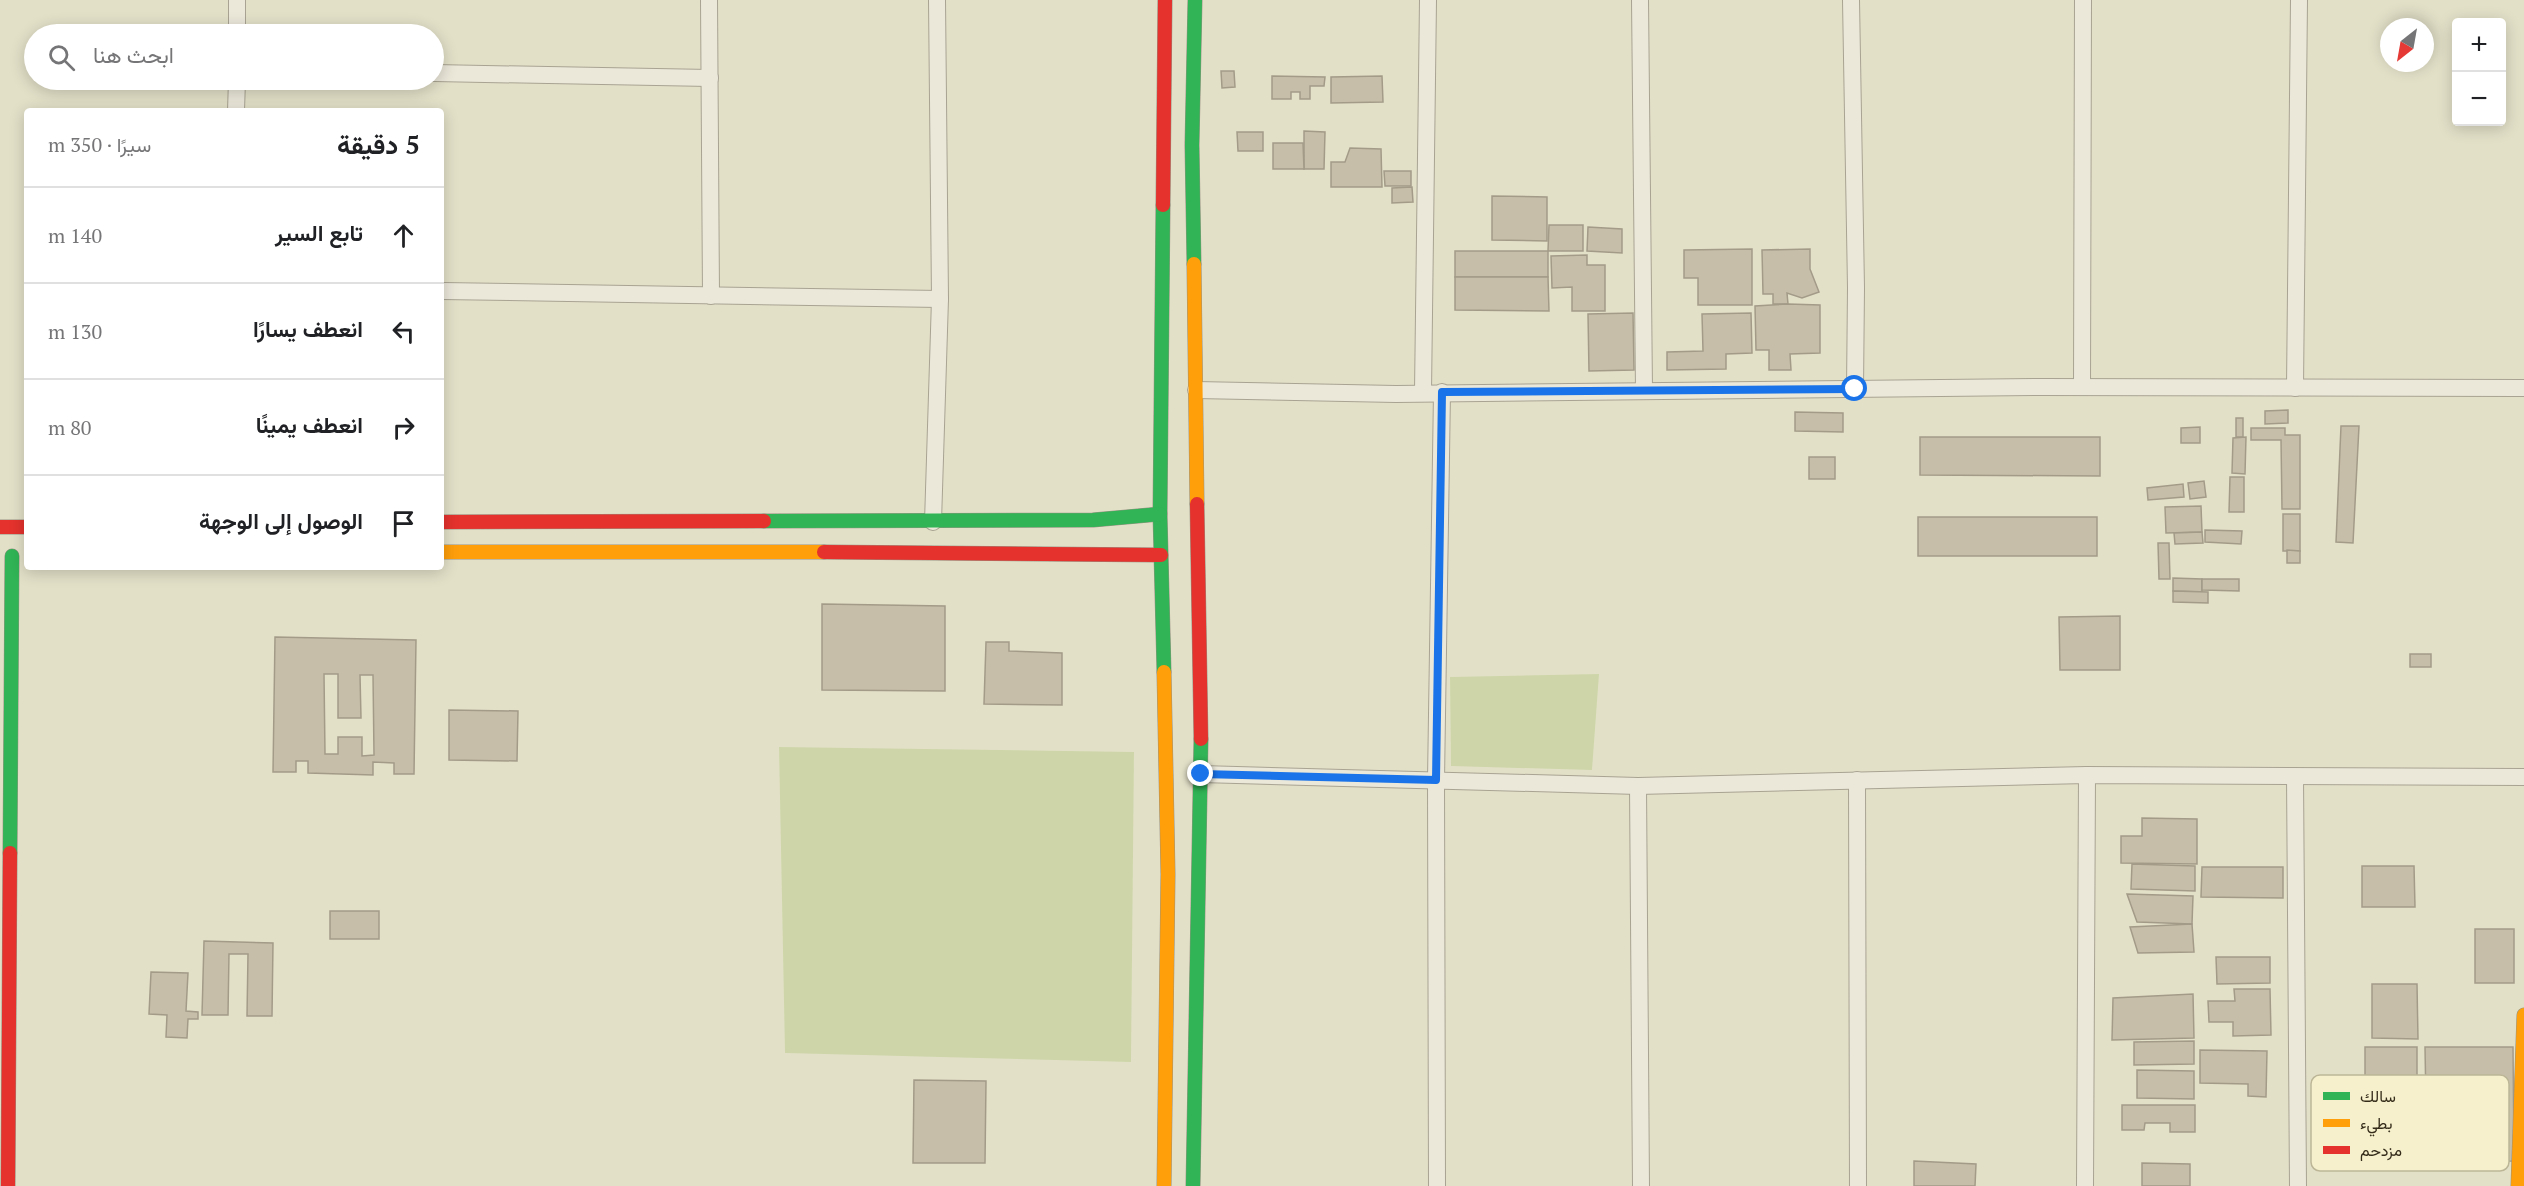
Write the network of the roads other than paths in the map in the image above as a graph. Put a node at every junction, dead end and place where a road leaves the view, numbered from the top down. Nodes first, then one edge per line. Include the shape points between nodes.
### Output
1 (237, 0) edge
2 (709, 0) edge
3 (937, 0) edge
4 (1165, 0) edge
5 (1195, 0) edge
6 (1428, 0) edge
7 (1640, 0) edge
8 (1851, 0) edge
9 (2083, 0) edge
10 (2300, 0) edge
11 (237, 24) edge
12 (444, 73) edge
13 (710, 78) junction
14 (237, 90) edge
15 (236, 108) edge
16 (1165, 145) junction
17 (1192, 145) junction
18 (444, 291) edge
19 (711, 296) junction
20 (940, 300) junction
21 (2082, 387) junction
22 (2524, 387) edge
23 (2295, 388) junction
24 (1855, 389) junction
25 (1196, 390) junction
26 (1644, 390) junction
27 (1423, 392) junction
28 (1442, 392) junction
29 (1160, 514) junction
30 (444, 522) edge
31 (933, 522) junction
32 (0, 527) edge
33 (24, 527) edge
34 (1031, 537) junction
35 (444, 552) edge
36 (24, 555) edge
37 (1161, 555) junction
38 (6, 556) edge
39 (1201, 774) junction
40 (2087, 775) junction
41 (2295, 776) junction
42 (2524, 777) edge
43 (1436, 780) junction
44 (1857, 780) junction
45 (1638, 786) junction
46 (1183, 874) junction
47 (2524, 1015) edge
48 (8, 1186) edge
49 (1164, 1186) edge
50 (1193, 1186) edge
51 (1437, 1186) edge
52 (1641, 1186) edge
53 (1858, 1186) edge
54 (2085, 1186) edge
55 (2298, 1186) edge
56 (2518, 1186) edge

1 - 11 street
2 - 13 street
3 - 20 street
4 - 16 street
5 - 17 street
6 - 27 street
7 - 26 street
8 - 24 street
9 - 21 street
10 - 23 street
12 - 13 street
13 - 19 street
14 - 15 street
16 - 17 street
16 - 29 street
17 - 25 street
18 - 19 street
19 - 20 street
20 - 31 street
21 - 23 street
21 - 24 street
22 - 23 street
24 - 26 street
25 - 27 street
25 - 39 street
26 - 28 street
27 - 28 street
28 - 43 street
29 - 34 street via 1093,520
29 - 37 street
30 - 31 street
31 - 34 street
32 - 33 street
34 - 35 street via 724,550
34 - 37 street
36 - 38 street
37 - 46 street
38 - 48 street
39 - 43 street
39 - 46 street
40 - 41 street
40 - 44 street
40 - 54 street
41 - 42 street
41 - 55 street
43 - 45 street
43 - 51 street
44 - 45 street
44 - 53 street
45 - 52 street
46 - 49 street
46 - 50 street
47 - 56 street

